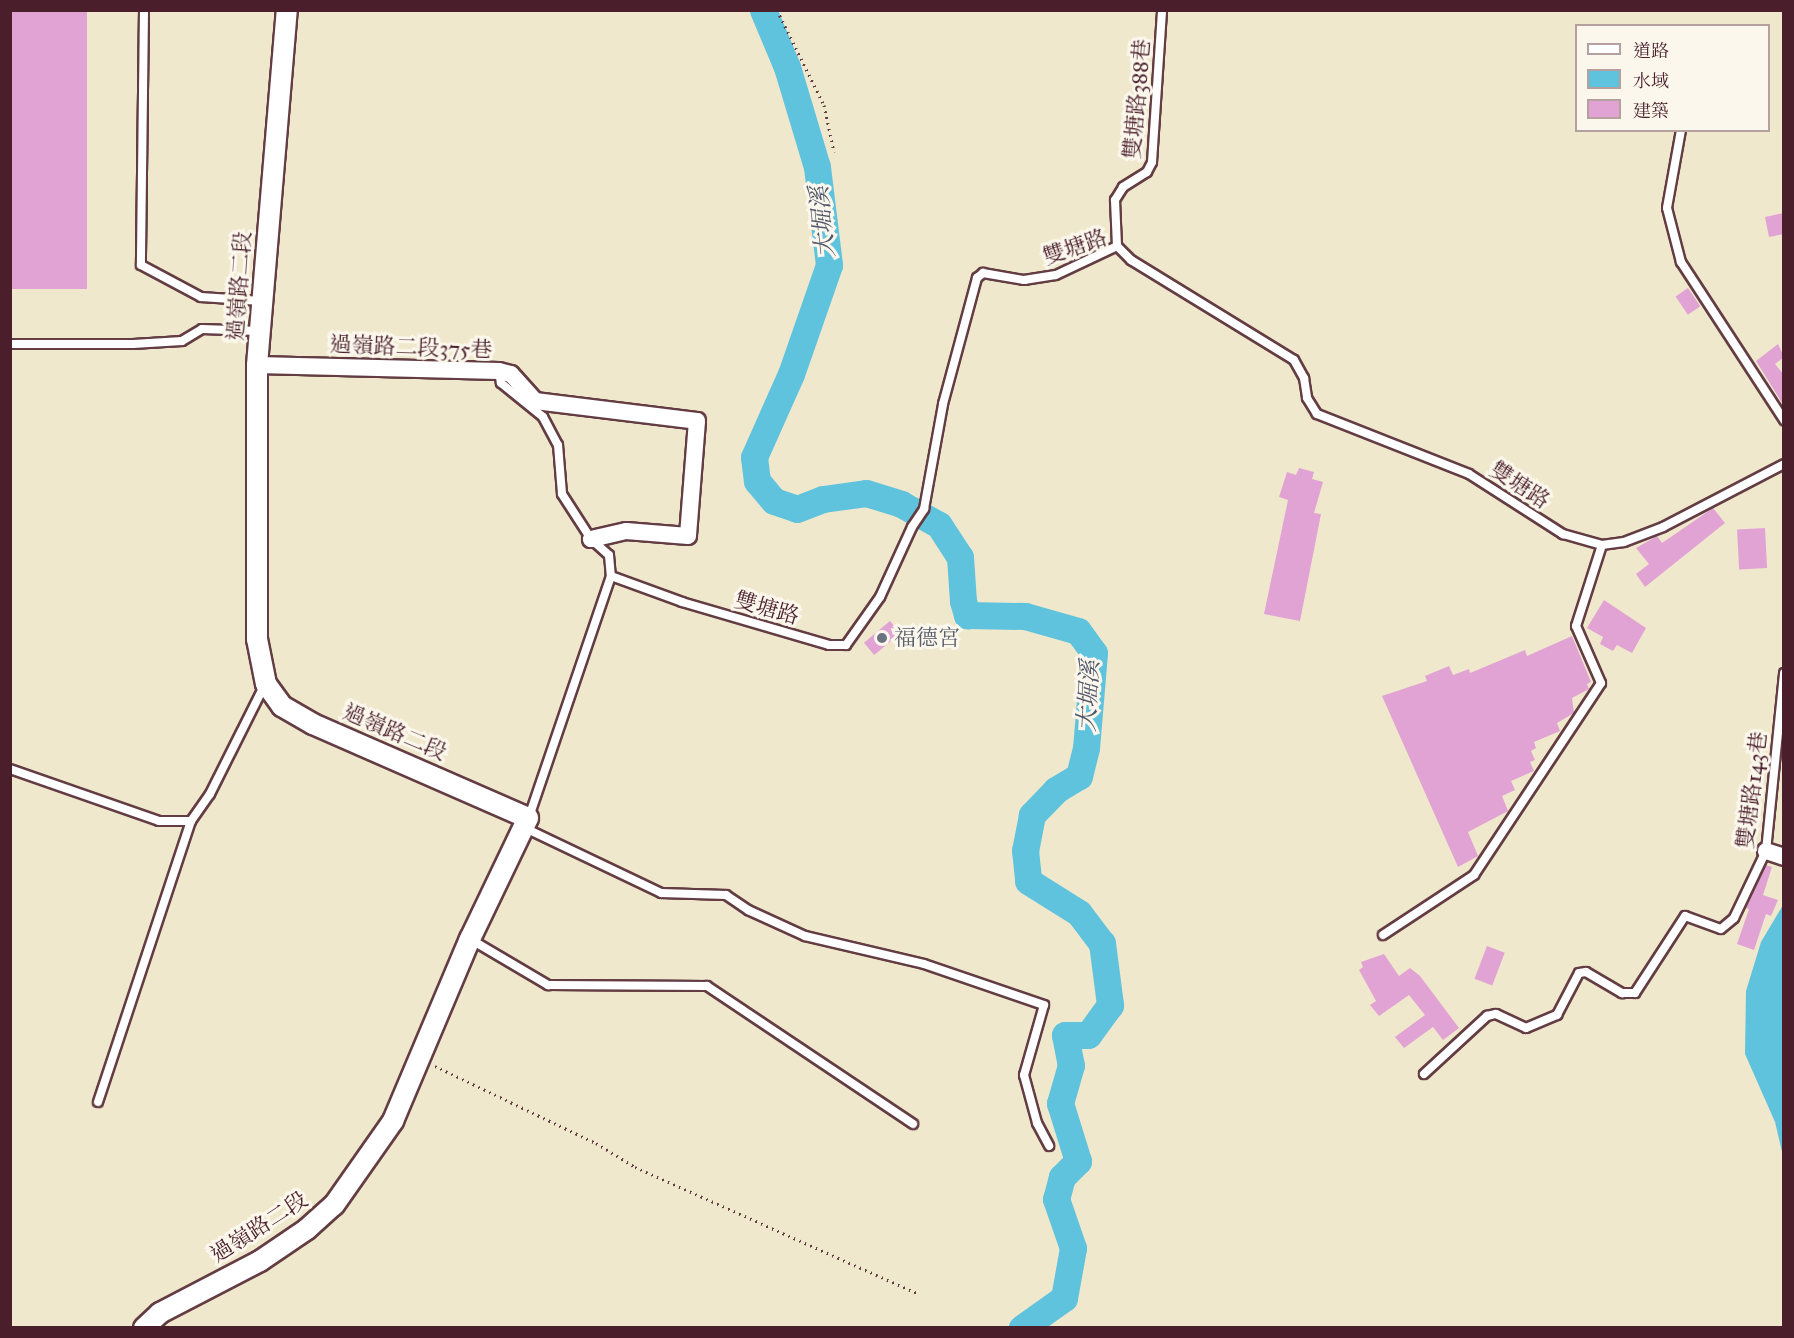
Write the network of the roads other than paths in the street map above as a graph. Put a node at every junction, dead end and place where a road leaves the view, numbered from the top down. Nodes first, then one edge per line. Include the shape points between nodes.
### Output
1 (144, 10) edge
2 (286, 10) edge
3 (1162, 10) edge
4 (1681, 132) edge
5 (1117, 246) junction
6 (261, 302) junction
7 (259, 331) junction
8 (10, 344) edge
9 (257, 365) junction
10 (499, 371) junction
11 (1784, 420) edge
12 (1784, 464) edge
13 (591, 539) junction
14 (1602, 544) junction
15 (611, 576) junction
16 (1784, 673) edge
17 (266, 684) junction
18 (10, 769) edge
19 (190, 821) junction
20 (526, 823) junction
21 (1766, 851) junction
22 (1784, 857) edge
23 (1383, 935) dead end
24 (470, 939) junction
25 (1424, 1074) dead end
26 (98, 1102) dead end
27 (913, 1124) dead end
28 (1049, 1146) dead end
29 (144, 1328) edge

1 - 6 lane via 141,264 201,297
2 - 6 street, 過嶺路二段
3 - 5 lane, 雙塘路388巷 via 1152,162 1147,172 1123,187 1115,200
4 - 11 lane via 1667,208 1681,262
5 - 14 lane, 雙塘路 via 1131,260 1294,360 1317,414 1469,474 1563,534
5 - 15 lane, 雙塘路 via 1056,275 1024,280 983,273 977,278 943,404 924,509 871,612 846,645 837,647 682,602
6 - 7 street, 過嶺路二段
7 - 8 lane via 202,329 182,341 133,344
7 - 9 street, 過嶺路二段
9 - 10 street, 過嶺路二段375巷
9 - 17 street, 過嶺路二段 via 257,639
10 - 13 lane via 501,383 543,417 548,426 558,445 562,494
10 - 13 street, 過嶺路二段375巷 via 511,374 536,401 696,421 688,536 626,531
12 - 14 lane, 雙塘路 via 1646,535
13 - 15 lane via 609,555
14 - 23 lane via 1576,626 1601,683 1474,875
15 - 20 lane
16 - 21 lane, 雙塘路143巷
17 - 19 lane via 210,794
17 - 20 street, 過嶺路二段 via 282,706 313,724
18 - 19 lane via 159,821
19 - 26 lane
20 - 24 street, 過嶺路二段
20 - 28 lane via 661,892 726,895 748,910 805,936 924,964 1044,1005 1024,1075 1037,1123
21 - 22 street
21 - 25 lane, 雙塘路143巷 via 1734,918 1721,928 1691,916 1679,920 1635,993 1623,993 1586,972 1579,973 1557,1015 1526,1029 1496,1014 1487,1016
24 - 27 lane via 548,985 707,986
24 - 29 street, 過嶺路二段 via 393,1121 334,1205 308,1230 260,1261 160,1313

